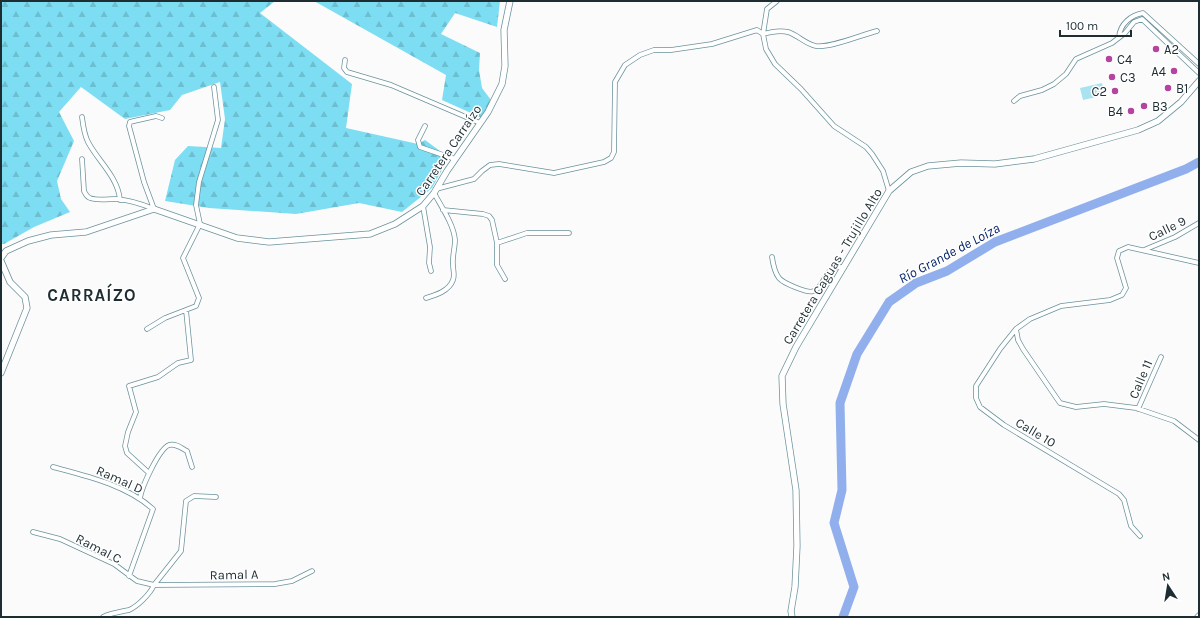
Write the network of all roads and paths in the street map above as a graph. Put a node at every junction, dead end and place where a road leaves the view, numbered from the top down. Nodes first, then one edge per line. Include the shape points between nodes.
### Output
1 (510, 1) edge
2 (777, 1) edge
3 (877, 31) dead end
4 (763, 34) junction
5 (1119, 37) junction
6 (345, 60) dead end
7 (1199, 64) edge
8 (1199, 73) edge
9 (1199, 81) edge
10 (214, 87) dead end
11 (1014, 101) dead end
12 (82, 117) dead end
13 (162, 118) dead end
14 (480, 123) junction
15 (425, 126) dead end
16 (82, 159) dead end
17 (455, 159) junction
18 (435, 191) junction
19 (888, 191) junction
20 (120, 200) junction
21 (424, 206) junction
22 (154, 209) junction
23 (443, 210) junction
24 (1199, 223) edge
25 (200, 224) junction
26 (569, 233) dead end
27 (497, 243) junction
28 (1144, 250) junction
29 (772, 257) dead end
30 (1, 258) edge
31 (1, 261) edge
32 (1199, 263) edge
33 (844, 267) junction
34 (431, 272) dead end
35 (505, 279) dead end
36 (428, 297) dead end
37 (186, 310) junction
38 (147, 329) dead end
39 (1016, 329) junction
40 (1161, 357) dead end
41 (1, 373) edge
42 (1138, 409) junction
43 (1199, 440) edge
44 (53, 467) dead end
45 (192, 467) dead end
46 (149, 473) junction
47 (140, 498) junction
48 (216, 498) dead end
49 (33, 532) dead end
50 (1140, 536) dead end
51 (312, 571) dead end
52 (129, 576) junction
53 (154, 585) junction
54 (103, 617) edge
55 (792, 617) edge

1 - 14 street, Carretera Carraízo via 504,30 502,84
2 - 4 street via 767,9
3 - 4 street via 825,46 816,46 788,32
4 - 18 street via 757,30 712,44 654,50 625,65 615,82 614,152 611,158 604,162 554,173 499,164 490,165 474,179
4 - 19 street via 766,49 775,64 834,126 866,147 872,154 882,171
5 - 7 street via 1121,27 1125,23 1135,14 1143,13
5 - 8 street via 1134,22 1142,19
5 - 11 street via 1112,43 1076,59 1066,74 1054,84 1020,96
6 - 14 street via 344,68 347,72 391,85
9 - 19 street, Carretera Caguas - Trujillo Alto via 1181,102 1158,121 1138,130 1034,159 995,164 961,163 928,166 911,172
10 - 25 street via 218,120 199,182 196,205
12 - 20 street via 87,139 110,174 120,193
13 - 22 street via 156,116 134,121 130,122 129,126
14 - 17 street, Carretera Carraízo
15 - 17 street via 418,140 420,147
16 - 20 street via 86,196
17 - 18 street, Carretera Carraízo
18 - 21 street, Carretera Carraízo
18 - 23 street
19 - 33 street, Carretera Caguas - Trujillo Alto
20 - 22 street
21 - 25 street, Carretera Carraízo via 395,224 370,234 269,242 237,238
21 - 34 street via 430,247 428,263
22 - 25 street, Carretera Carraízo
22 - 30 street via 86,232 51,235 28,241 6,251
23 - 27 street via 489,216
23 - 36 street via 455,240 453,281 444,292
24 - 28 street, Calle 9
25 - 37 street via 183,258 199,298 196,306
26 - 27 street via 527,233
27 - 35 street via 497,265
28 - 32 street
28 - 39 street, Calle 10 via 1128,247 1119,250 1118,258 1126,288 1122,295 1110,300 1061,306 1030,318
29 - 33 street via 780,280 809,292 820,286 833,268
31 - 41 street via 10,282 25,297 27,308
33 - 55 street, Carretera Caguas - Trujillo Alto via 796,347 782,376 783,404 796,490 797,546
37 - 38 street via 165,318
37 - 46 street via 191,360 178,363 158,377 129,386 136,412 125,446 127,453
39 - 42 street via 1022,349 1060,403 1076,407 1104,404
39 - 50 street, Calle 10 via 976,386 976,398 980,407 1119,494 1124,500 1131,526
40 - 42 street, Calle 11
42 - 43 street via 1174,421
44 - 47 street, Ramal D via 83,474
45 - 46 street via 187,451 175,444 168,445 162,450
46 - 47 street
47 - 52 street, Ramal D via 153,508
48 - 53 street via 194,496 186,501 181,551
49 - 52 street, Ramal C via 60,539 114,564
51 - 53 street, Ramal A via 292,581 275,584
52 - 53 street, Ramal C via 137,582
53 - 54 street via 152,590 131,609

